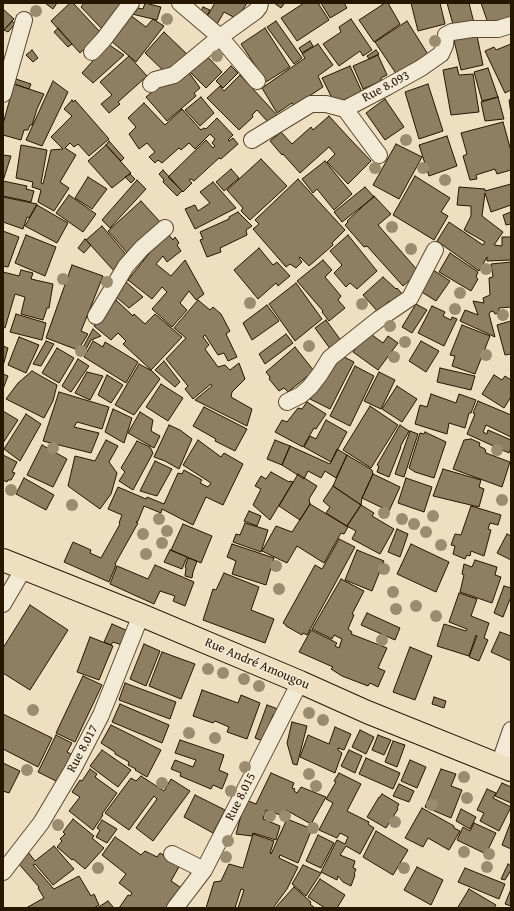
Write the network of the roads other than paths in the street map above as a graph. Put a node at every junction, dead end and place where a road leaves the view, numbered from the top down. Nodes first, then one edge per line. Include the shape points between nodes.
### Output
1 (131, 3) edge
2 (180, 3) edge
3 (260, 3) edge
4 (24, 20) dead end
5 (511, 24) edge
6 (220, 37) junction
7 (92, 52) dead end
8 (256, 81) dead end
9 (151, 84) dead end
10 (3, 94) edge
11 (344, 109) junction
12 (252, 140) dead end
13 (379, 155) dead end
14 (165, 228) dead end
15 (435, 250) dead end
16 (96, 316) dead end
17 (287, 402) dead end
18 (3, 560) edge
19 (24, 568) junction
20 (3, 604) edge
21 (141, 615) junction
22 (300, 682) junction
23 (511, 730) edge
24 (505, 768) edge
25 (172, 854) dead end
26 (204, 870) junction
27 (3, 872) edge
28 (175, 908) edge

1 - 7 street
2 - 6 street
3 - 6 street via 256,11
4 - 10 street
5 - 11 street, Rue 8.093 via 498,29 472,29 446,35 441,54 421,68
6 - 8 street
6 - 9 street via 174,75 155,80
11 - 12 street via 326,104 311,104
11 - 13 street
14 - 16 street via 126,266
15 - 17 street via 410,298 330,358 310,387
18 - 19 main road, Rue André Amougou
19 - 20 street
19 - 21 main road, Rue André Amougou
21 - 22 main road, Rue André Amougou
21 - 27 street, Rue 8.017 via 101,715 73,769 41,823
22 - 24 main road, Rue André Amougou
22 - 26 street, Rue 8.015
23 - 24 street
25 - 26 street
26 - 28 street, Rue 8.015

